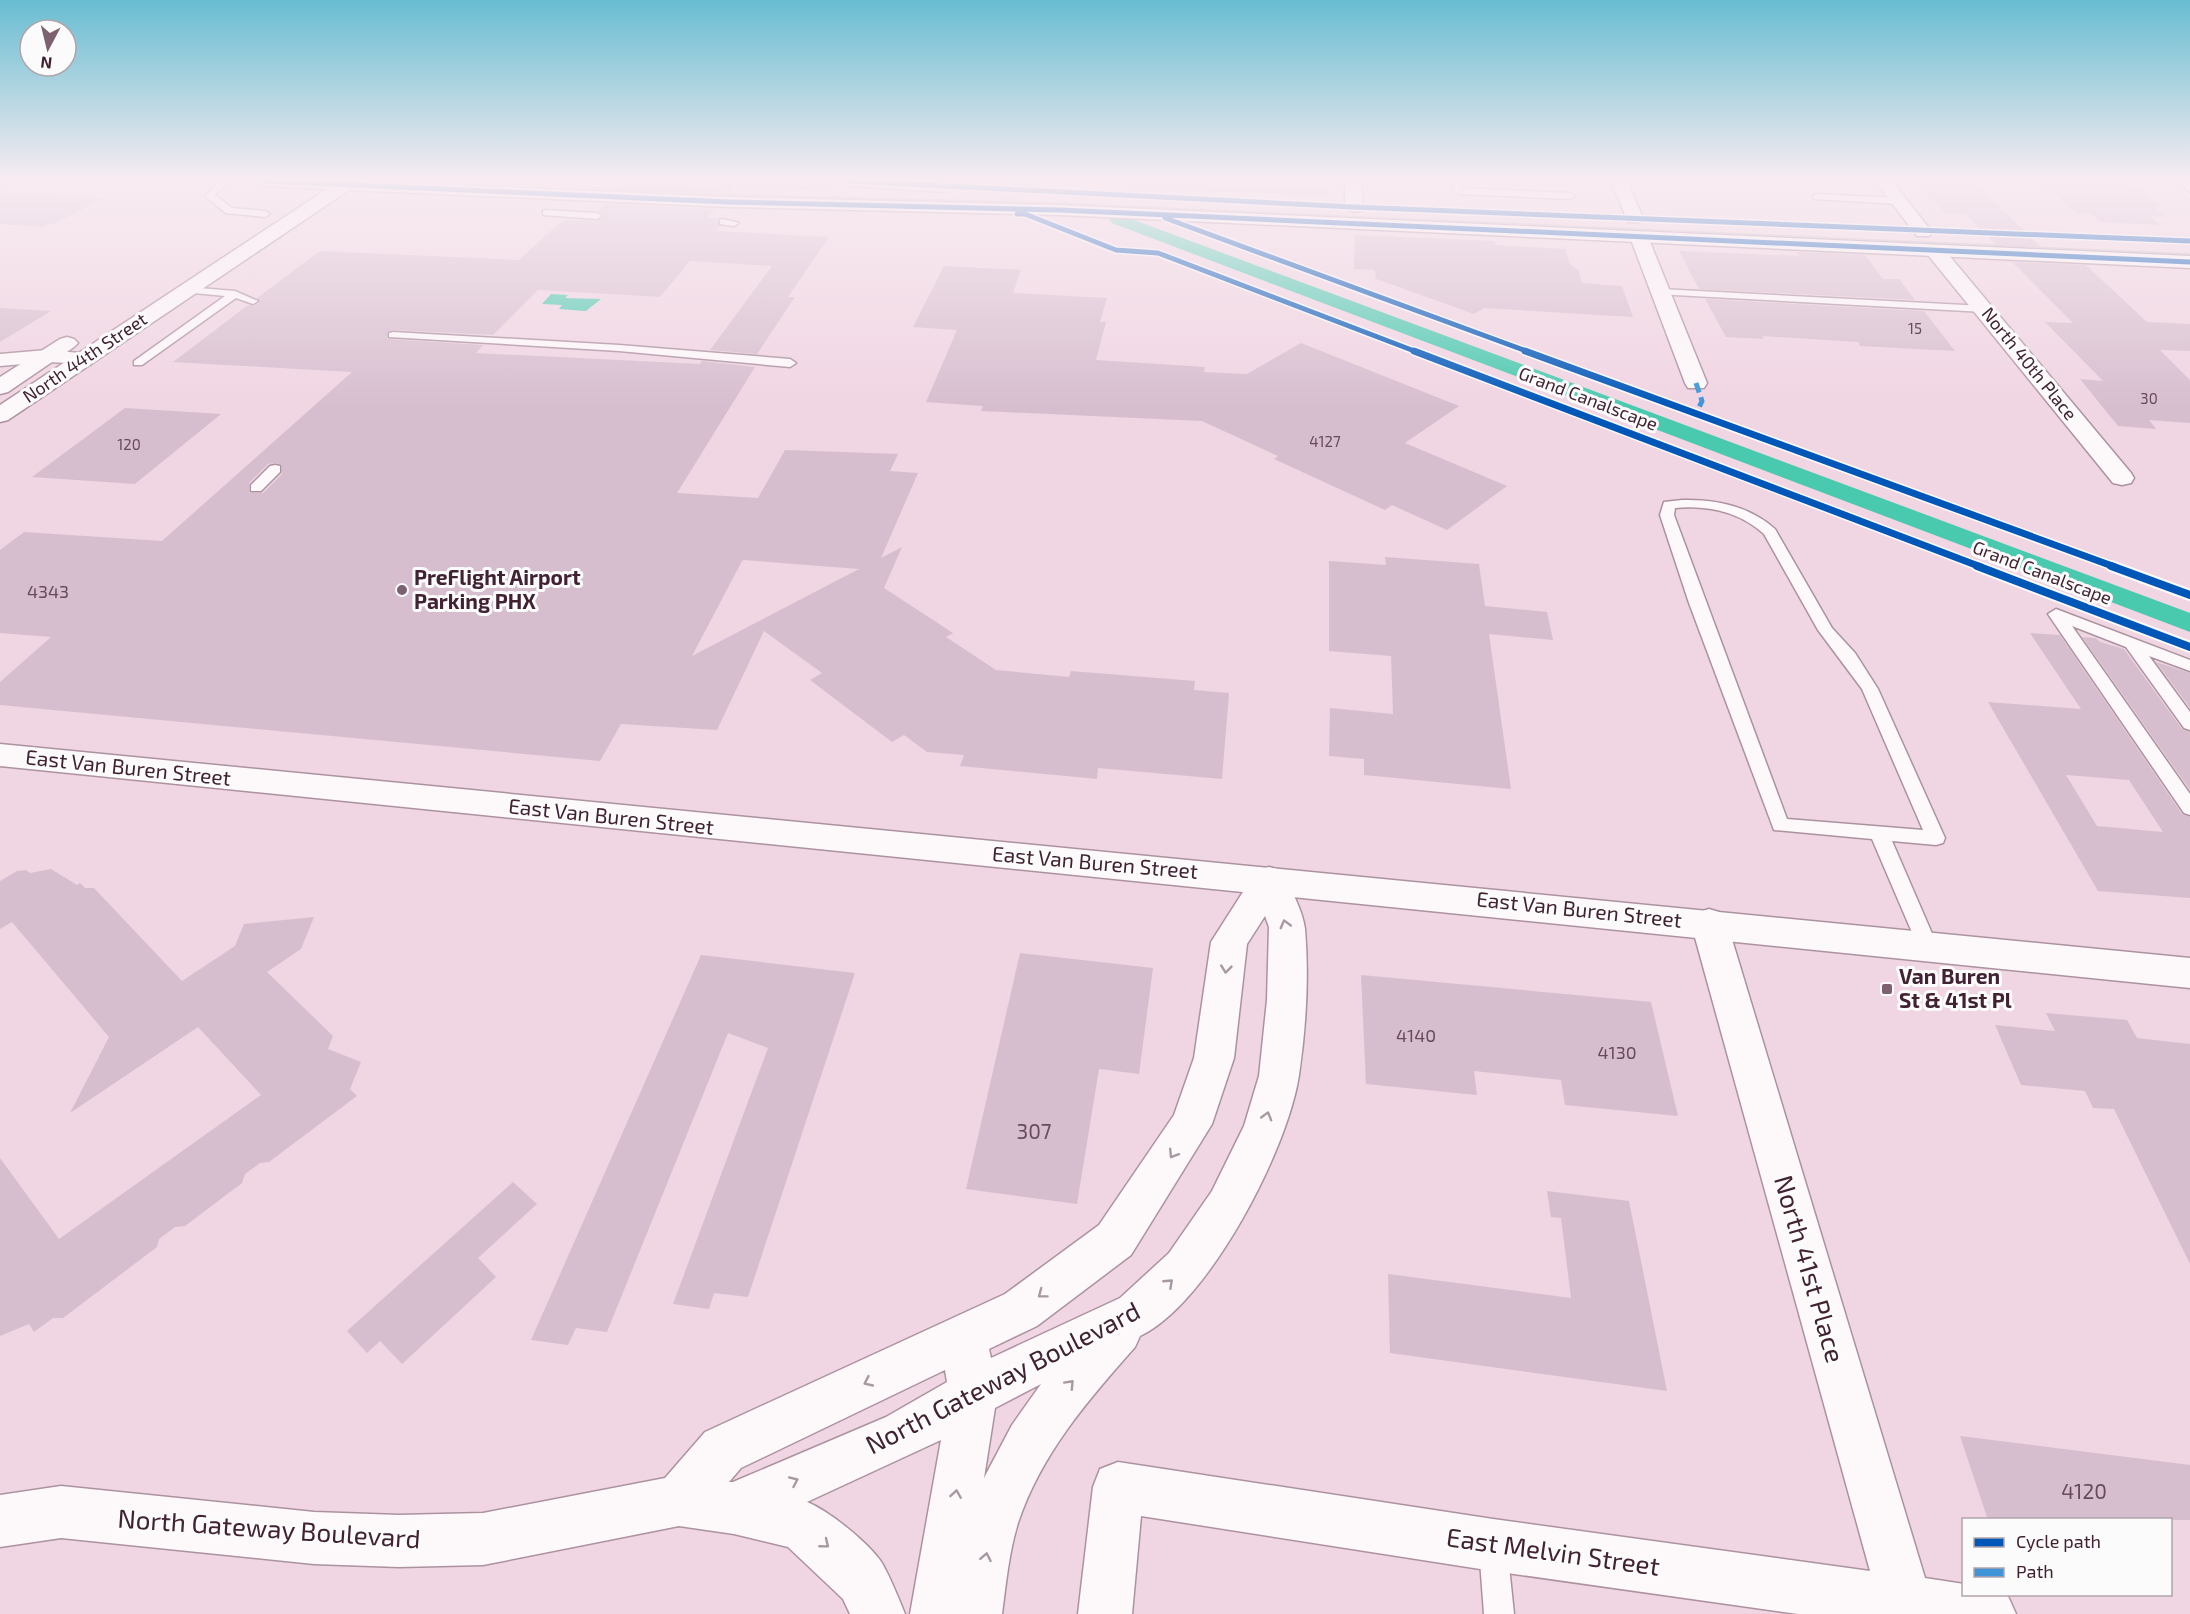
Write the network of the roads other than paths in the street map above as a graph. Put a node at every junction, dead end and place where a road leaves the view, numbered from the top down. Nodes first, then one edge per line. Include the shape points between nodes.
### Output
1 (238, 256) edge
2 (1647, 256) edge
3 (1939, 256) edge
4 (2058, 256) edge
5 (2190, 262) edge
6 (187, 290) junction
7 (1660, 292) junction
8 (235, 294) junction
9 (254, 301) dead end
10 (1983, 309) junction
11 (83, 333) dead end
12 (393, 335) dead end
13 (0, 346) edge
14 (152, 352) junction
15 (173, 354) dead end
16 (47, 356) junction
17 (83, 359) junction
18 (0, 360) edge
19 (138, 363) dead end
20 (790, 363) dead end
21 (1696, 383) dead end
22 (0, 387) edge
23 (0, 415) edge
24 (275, 469) dead end
25 (2122, 478) dead end
26 (256, 488) dead end
27 (2132, 644) junction
28 (2190, 666) edge
29 (2190, 724) edge
30 (0, 755) edge
31 (2190, 808) edge
32 (1879, 833) junction
33 (1269, 880) junction
34 (1709, 923) junction
35 (1927, 945) junction
36 (2190, 973) edge
37 (1136, 1314) junction
38 (964, 1337) junction
39 (973, 1394) junction
40 (679, 1501) junction
41 (734, 1508) junction
42 (0, 1521) edge
43 (1493, 1545) junction
44 (1907, 1607) edge
45 (878, 1614) edge
46 (937, 1614) edge
47 (975, 1614) edge
48 (1105, 1614) edge
49 (1499, 1614) edge
50 (1989, 1614) edge

1 - 6 main road, North 44th Street
2 - 7 main road
3 - 10 main road, North 40th Place
4 - 5 main road
6 - 8 lane
6 - 17 main road, North 44th Street
7 - 10 lane
7 - 21 main road
8 - 9 lane
8 - 14 lane
10 - 25 main road, North 40th Place
11 - 16 main road, North 44th Street
12 - 20 lane
13 - 16 main road via 27,348
14 - 15 lane
14 - 19 lane
16 - 17 main road
16 - 18 main road
16 - 22 main road, North 44th Street
17 - 23 main road, North 44th Street
24 - 26 lane
27 - 28 lane
27 - 29 lane
27 - 31 lane via 2056,614
30 - 33 main road, East Van Buren Street
32 - 32 lane via 1936,838 1870,689 1826,630 1770,532 1760,521 1737,510 1683,503 1669,505 1667,515 1697,603 1780,825
32 - 35 lane
33 - 34 main road, East Van Buren Street
37 -> 33 main road, North Gateway Boulevard via 1185,1269 1227,1206 1264,1129 1279,1076 1286,1000 1287,933
33 -> 38 main road via 1229,942 1214,1058 1191,1124 1148,1193 1115,1240 1021,1310
34 - 35 main road, East Van Buren Street
34 - 44 main road, North 41st Place
35 - 36 main road, East Van Buren Street
37 - 39 main road, North Gateway Boulevard
47 -> 37 main road via 992,1526 1014,1470 1039,1423
38 - 39 main road
38 -> 40 main road via 723,1450
41 -> 39 main road, North Gateway Boulevard via 903,1434
46 -> 39 main road
40 - 41 main road, North Gateway Boulevard
40 - 42 main road, North Gateway Boulevard via 483,1539 314,1538 61,1512
41 -> 45 main road via 801,1525 862,1580
43 - 44 main road, East Melvin Street
43 - 48 main road, East Melvin Street via 1118,1487
43 - 49 lane
44 - 50 main road, East Melvin Street

